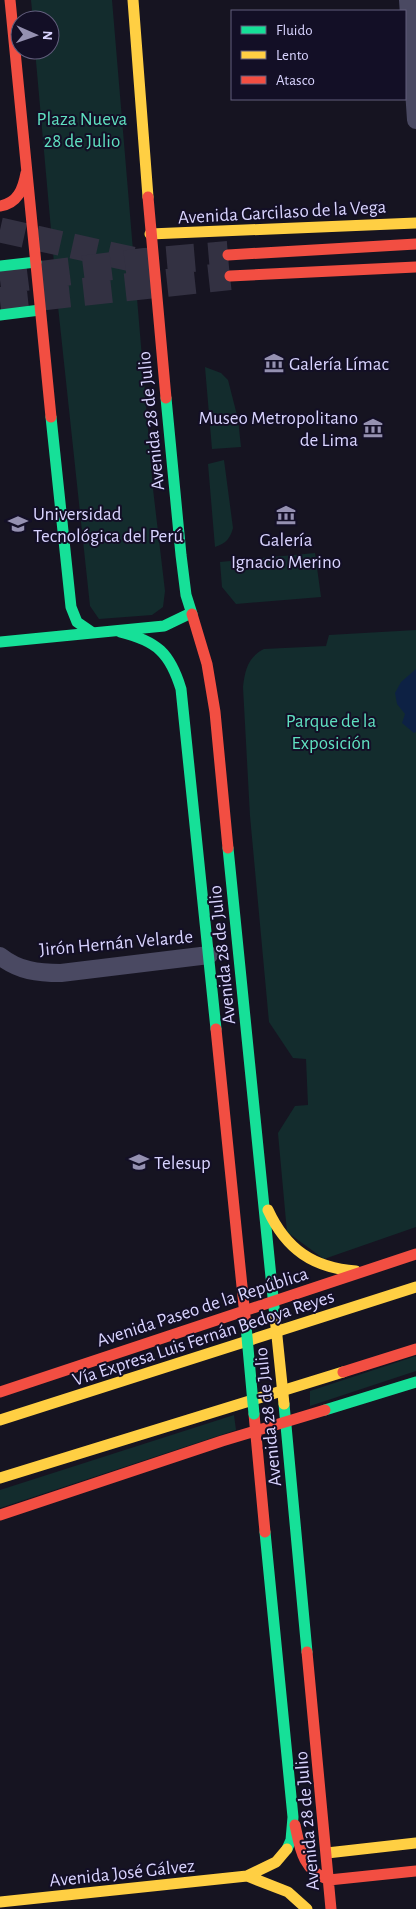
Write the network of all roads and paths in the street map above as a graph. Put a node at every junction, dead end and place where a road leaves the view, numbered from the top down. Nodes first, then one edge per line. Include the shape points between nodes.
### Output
1 (10, 0) edge
2 (132, 0) edge
3 (408, 0) edge
4 (416, 120) edge
5 (27, 168) junction
6 (0, 206) edge
7 (416, 223) edge
8 (150, 234) junction
9 (416, 244) edge
10 (228, 254) tunnel mouth
11 (36, 262) junction
12 (0, 266) edge
13 (416, 267) edge
14 (230, 276) tunnel mouth
15 (40, 310) junction
16 (0, 315) edge
17 (191, 613) junction
18 (120, 632) junction
19 (93, 633) junction
20 (0, 642) edge
21 (209, 955) junction
22 (0, 956) edge
23 (262, 1194) junction
24 (416, 1254) edge
25 (364, 1270) junction
26 (416, 1287) edge
27 (274, 1300) junction
28 (245, 1310) junction
29 (416, 1348) edge
30 (416, 1382) edge
31 (0, 1392) edge
32 (0, 1420) edge
33 (285, 1423) junction
34 (255, 1432) junction
35 (0, 1478) edge
36 (0, 1515) edge
37 (293, 1817) junction
38 (416, 1843) edge
39 (327, 1853) junction
40 (416, 1871) edge
41 (247, 1876) junction
42 (329, 1880) junction
43 (0, 1902) edge
44 (307, 1909) edge
45 (331, 1909) edge

1 - 5 main road
2 - 8 main road, Avenida 28 de Julio
3 - 4 street
5 - 6 main road via 22,192 14,201
5 - 11 main road
7 - 8 main road, Avenida Garcilaso de la Vega
8 - 17 main road, Avenida 28 de Julio via 181,555
9 - 10 main road
11 - 12 main road
11 - 15 main road
13 - 14 main road
15 - 16 main road
15 - 19 main road via 72,612 76,623
17 - 18 main road via 172,624
17 - 23 main road, Avenida 28 de Julio via 207,664 215,712
18 - 19 main road
18 - 21 main road, Avenida 28 de Julio via 145,638 161,648 174,667 179,682
19 - 20 main road
21 - 22 street, Jirón Hernán Velarde via 46,973 24,970
21 - 28 main road, Avenida 28 de Julio
23 - 25 main road via 276,1229 301,1256 330,1268
23 - 27 main road, Avenida 28 de Julio
24 - 25 main road, Avenida Paseo de la República
25 - 27 main road, Avenida Paseo de la República
26 - 32 main road, Vía Expresa Luis Fernán Bedoya Reyes
27 - 28 main road, Avenida Paseo de la República
27 - 33 main road, Avenida 28 de Julio, bridge
28 - 31 main road, Avenida Paseo de la República
28 - 34 main road, Avenida 28 de Julio, bridge
29 - 35 main road
30 - 33 main road
33 - 34 main road
33 - 39 main road, Avenida 28 de Julio
34 - 36 main road
34 - 37 main road, Avenida 28 de Julio
37 - 41 main road, Avenida 28 de Julio via 293,1838 285,1854 272,1866
37 - 42 main road via 304,1862 311,1872
38 - 39 main road
39 - 42 main road, Avenida 28 de Julio
40 - 42 main road
41 - 43 main road, Avenida José Gálvez
41 - 44 main road via 285,1889
42 - 45 main road, Avenida 28 de Julio

